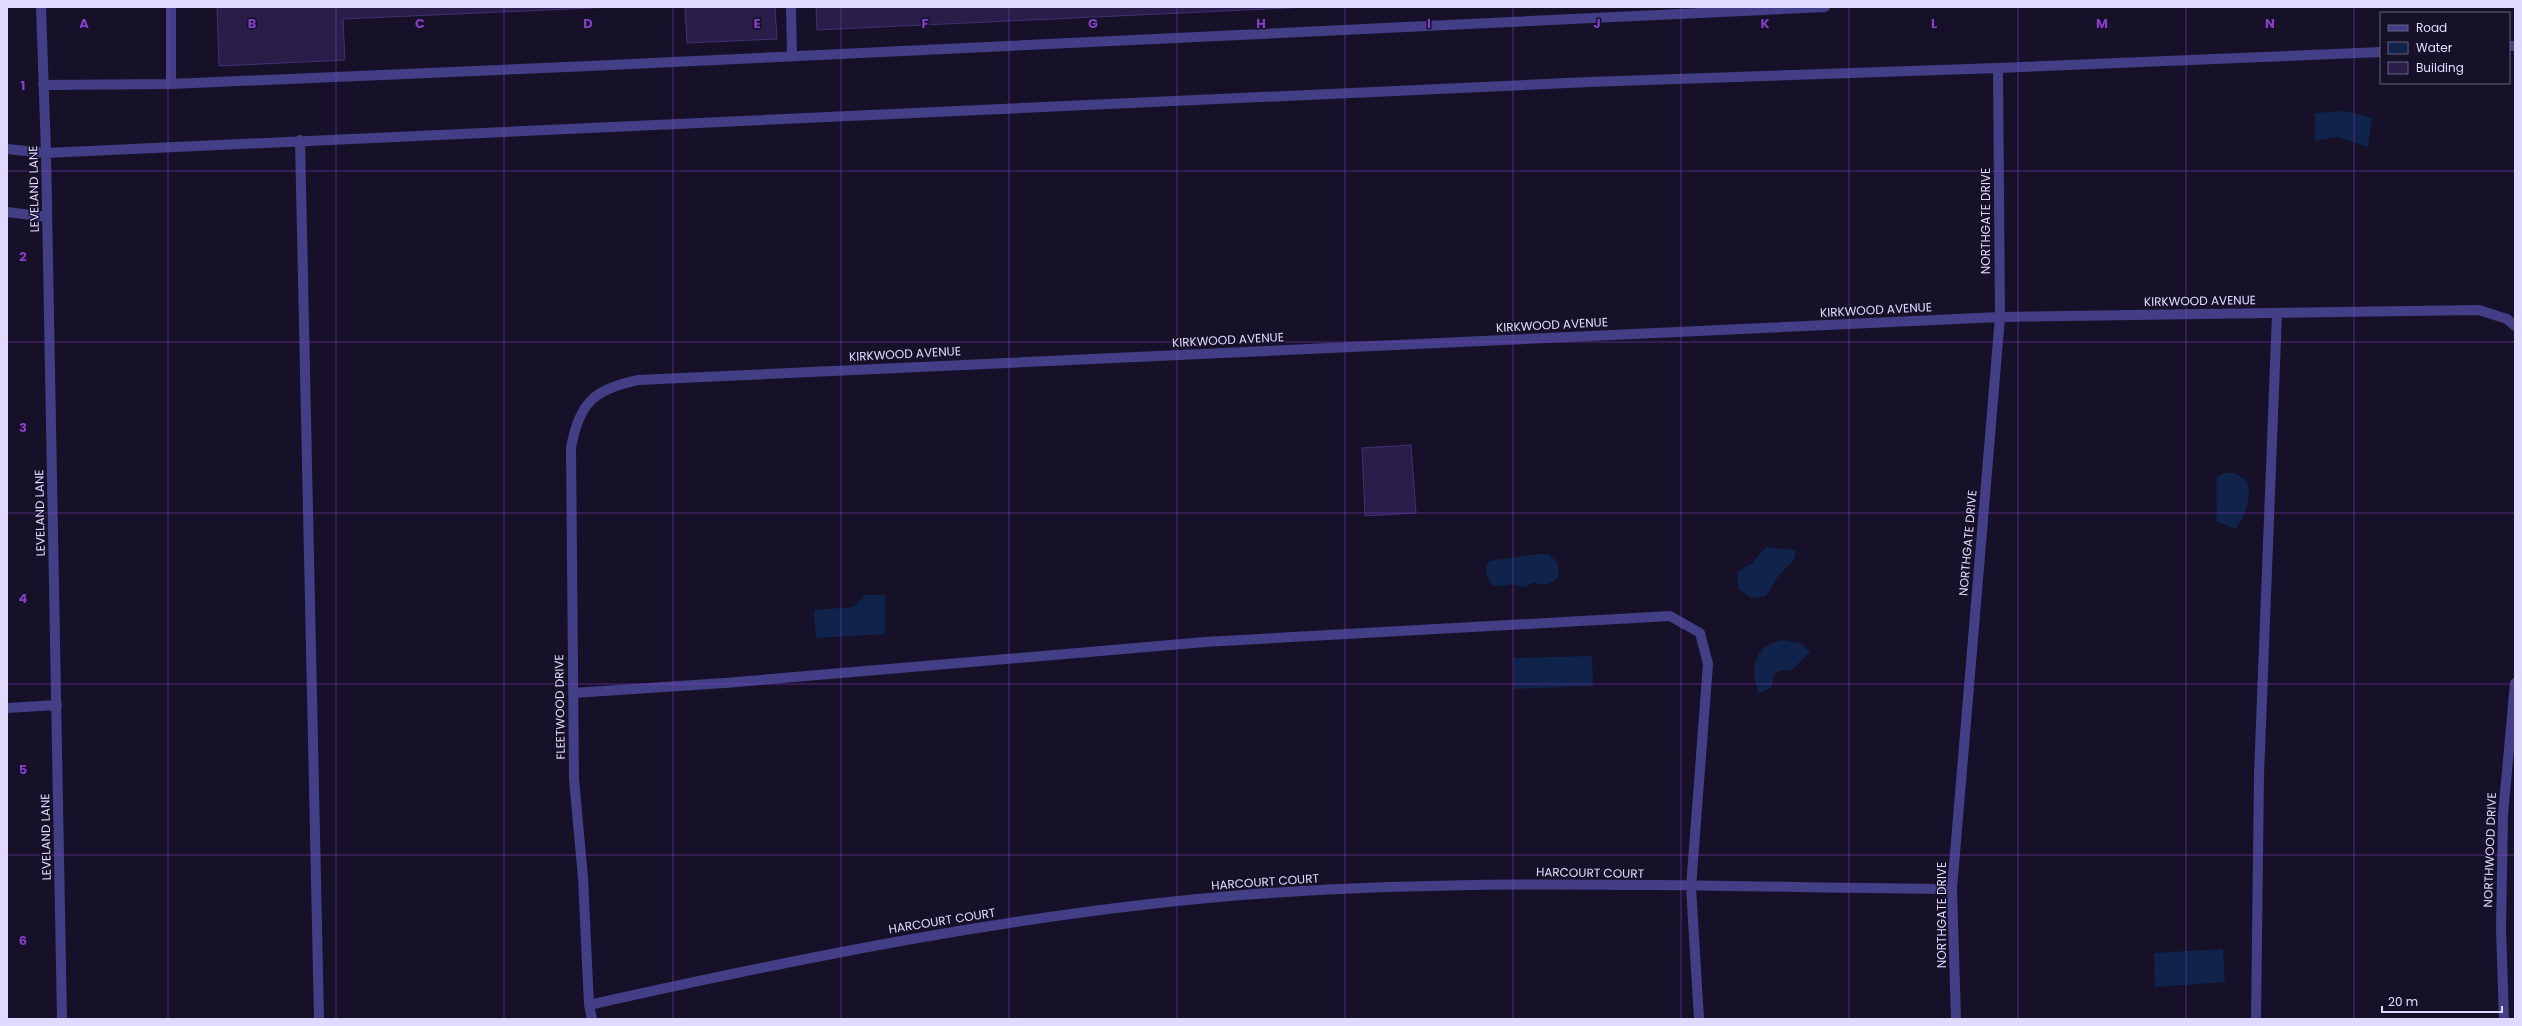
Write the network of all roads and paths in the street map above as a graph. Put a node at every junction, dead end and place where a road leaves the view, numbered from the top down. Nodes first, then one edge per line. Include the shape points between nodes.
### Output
1 (41, 7) edge
2 (171, 7) edge
3 (791, 7) edge
4 (1824, 7) edge
5 (2380, 52) edge
6 (792, 55) junction
7 (1998, 68) junction
8 (171, 84) junction
9 (43, 85) junction
10 (300, 140) junction
11 (7, 149) edge
12 (46, 153) junction
13 (7, 212) edge
14 (47, 217) junction
15 (2277, 313) junction
16 (2000, 317) junction
17 (2515, 326) edge
18 (592, 399) joint
19 (2515, 683) edge
20 (573, 693) junction
21 (57, 705) junction
22 (7, 708) edge
23 (1691, 887) junction
24 (1952, 889) junction
25 (589, 1005) junction
26 (62, 1019) edge
27 (319, 1019) edge
28 (592, 1019) edge
29 (1699, 1019) edge
30 (1956, 1019) edge
31 (2256, 1019) edge
32 (2504, 1019) edge

1 - 9 street, LEVELAND LANE
2 - 8 street
3 - 6 street
4 - 6 street
5 - 7 street
6 - 8 street
7 - 10 street via 1581,82
7 - 16 street, NORTHGATE DRIVE
8 - 9 street
9 - 12 street, LEVELAND LANE
10 - 12 street
10 - 27 street
11 - 12 street
12 - 14 street, LEVELAND LANE
13 - 14 street
14 - 21 street, LEVELAND LANE
15 - 16 street, KIRKWOOD AVENUE
15 - 17 street, KIRKWOOD AVENUE via 2479,310 2507,319
15 - 31 street via 2259,775
16 - 18 street, KIRKWOOD AVENUE via 638,380 612,386
16 - 24 street, NORTHGATE DRIVE
18 - 20 street, FLEETWOOD DRIVE via 576,423 571,448
19 - 32 street, NORTHWOOD DRIVE via 2503,815 2501,929
20 - 23 street via 725,683 1205,642 1670,616 1700,633 1708,664
20 - 25 street, FLEETWOOD DRIVE via 574,779 583,878
21 - 22 street
21 - 26 street, LEVELAND LANE
23 - 24 street, HARCOURT COURT
23 - 25 street, HARCOURT COURT via 1466,884 1242,895 1051,917 905,940
23 - 29 street
24 - 30 street, NORTHGATE DRIVE
25 - 28 street, FLEETWOOD DRIVE

